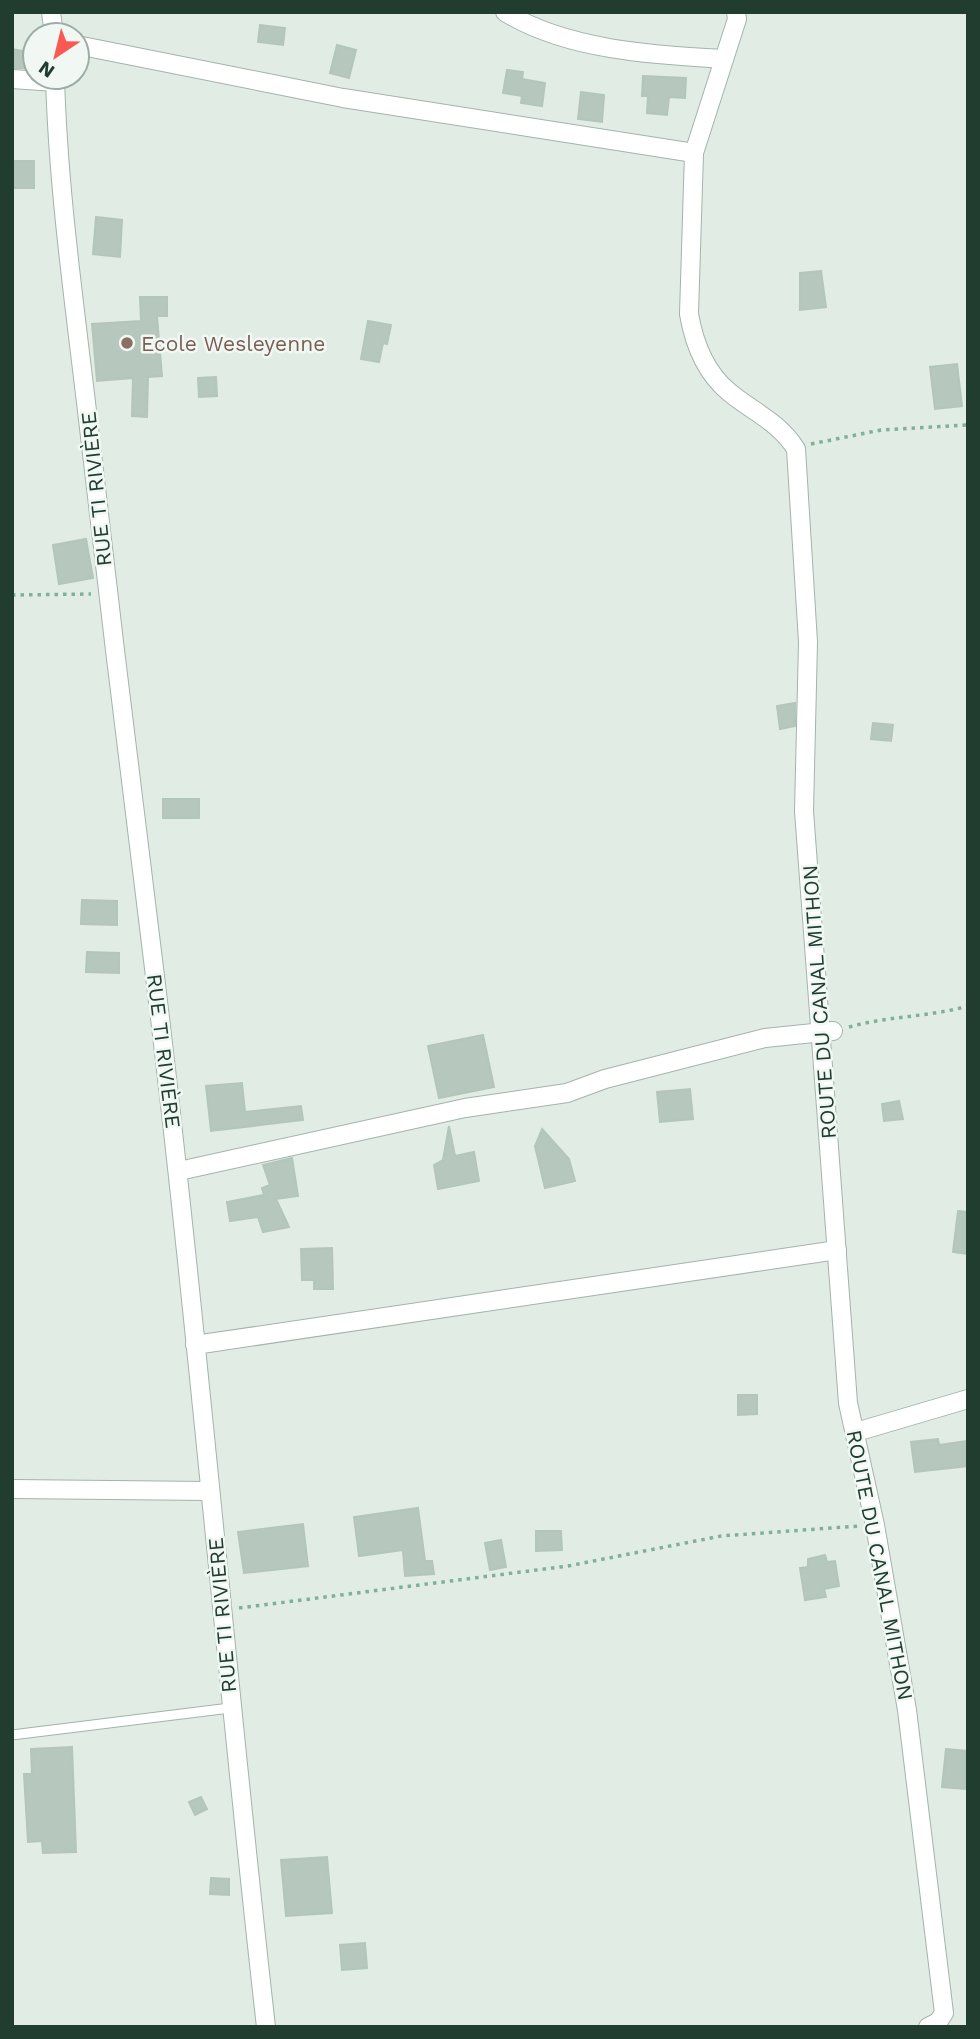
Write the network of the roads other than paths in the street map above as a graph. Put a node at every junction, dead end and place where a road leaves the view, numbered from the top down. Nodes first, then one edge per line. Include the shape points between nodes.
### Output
1 (505, 12) edge
2 (736, 12) edge
3 (91, 48) edge
4 (724, 60) junction
5 (56, 91) edge
6 (694, 153) junction
7 (827, 1031) junction
8 (179, 1171) junction
9 (837, 1250) junction
10 (195, 1345) junction
11 (968, 1399) edge
12 (856, 1433) junction
13 (12, 1489) edge
14 (209, 1491) junction
15 (230, 1708) junction
16 (12, 1735) edge
17 (266, 2027) edge
18 (928, 2027) edge

1 - 4 street via 530,28 642,54
2 - 4 street
3 - 6 street via 343,98
4 - 6 street
5 - 8 street, RUE TI RIVIÈRE via 72,281
6 - 7 street, ROUTE DU CANAL MITHON via 692,334 711,372 728,391 768,417 796,449 808,642 804,811
7 - 8 street via 723,1047 567,1093 465,1108
7 - 9 street, ROUTE DU CANAL MITHON
8 - 10 street, RUE TI RIVIÈRE
9 - 10 street
9 - 12 street, ROUTE DU CANAL MITHON via 848,1403
10 - 14 street, RUE TI RIVIÈRE
11 - 12 street
12 - 18 street, ROUTE DU CANAL MITHON via 906,1710 944,2013
13 - 14 street
14 - 15 street, RUE TI RIVIÈRE
15 - 16 lane
15 - 17 street, RUE TI RIVIÈRE

